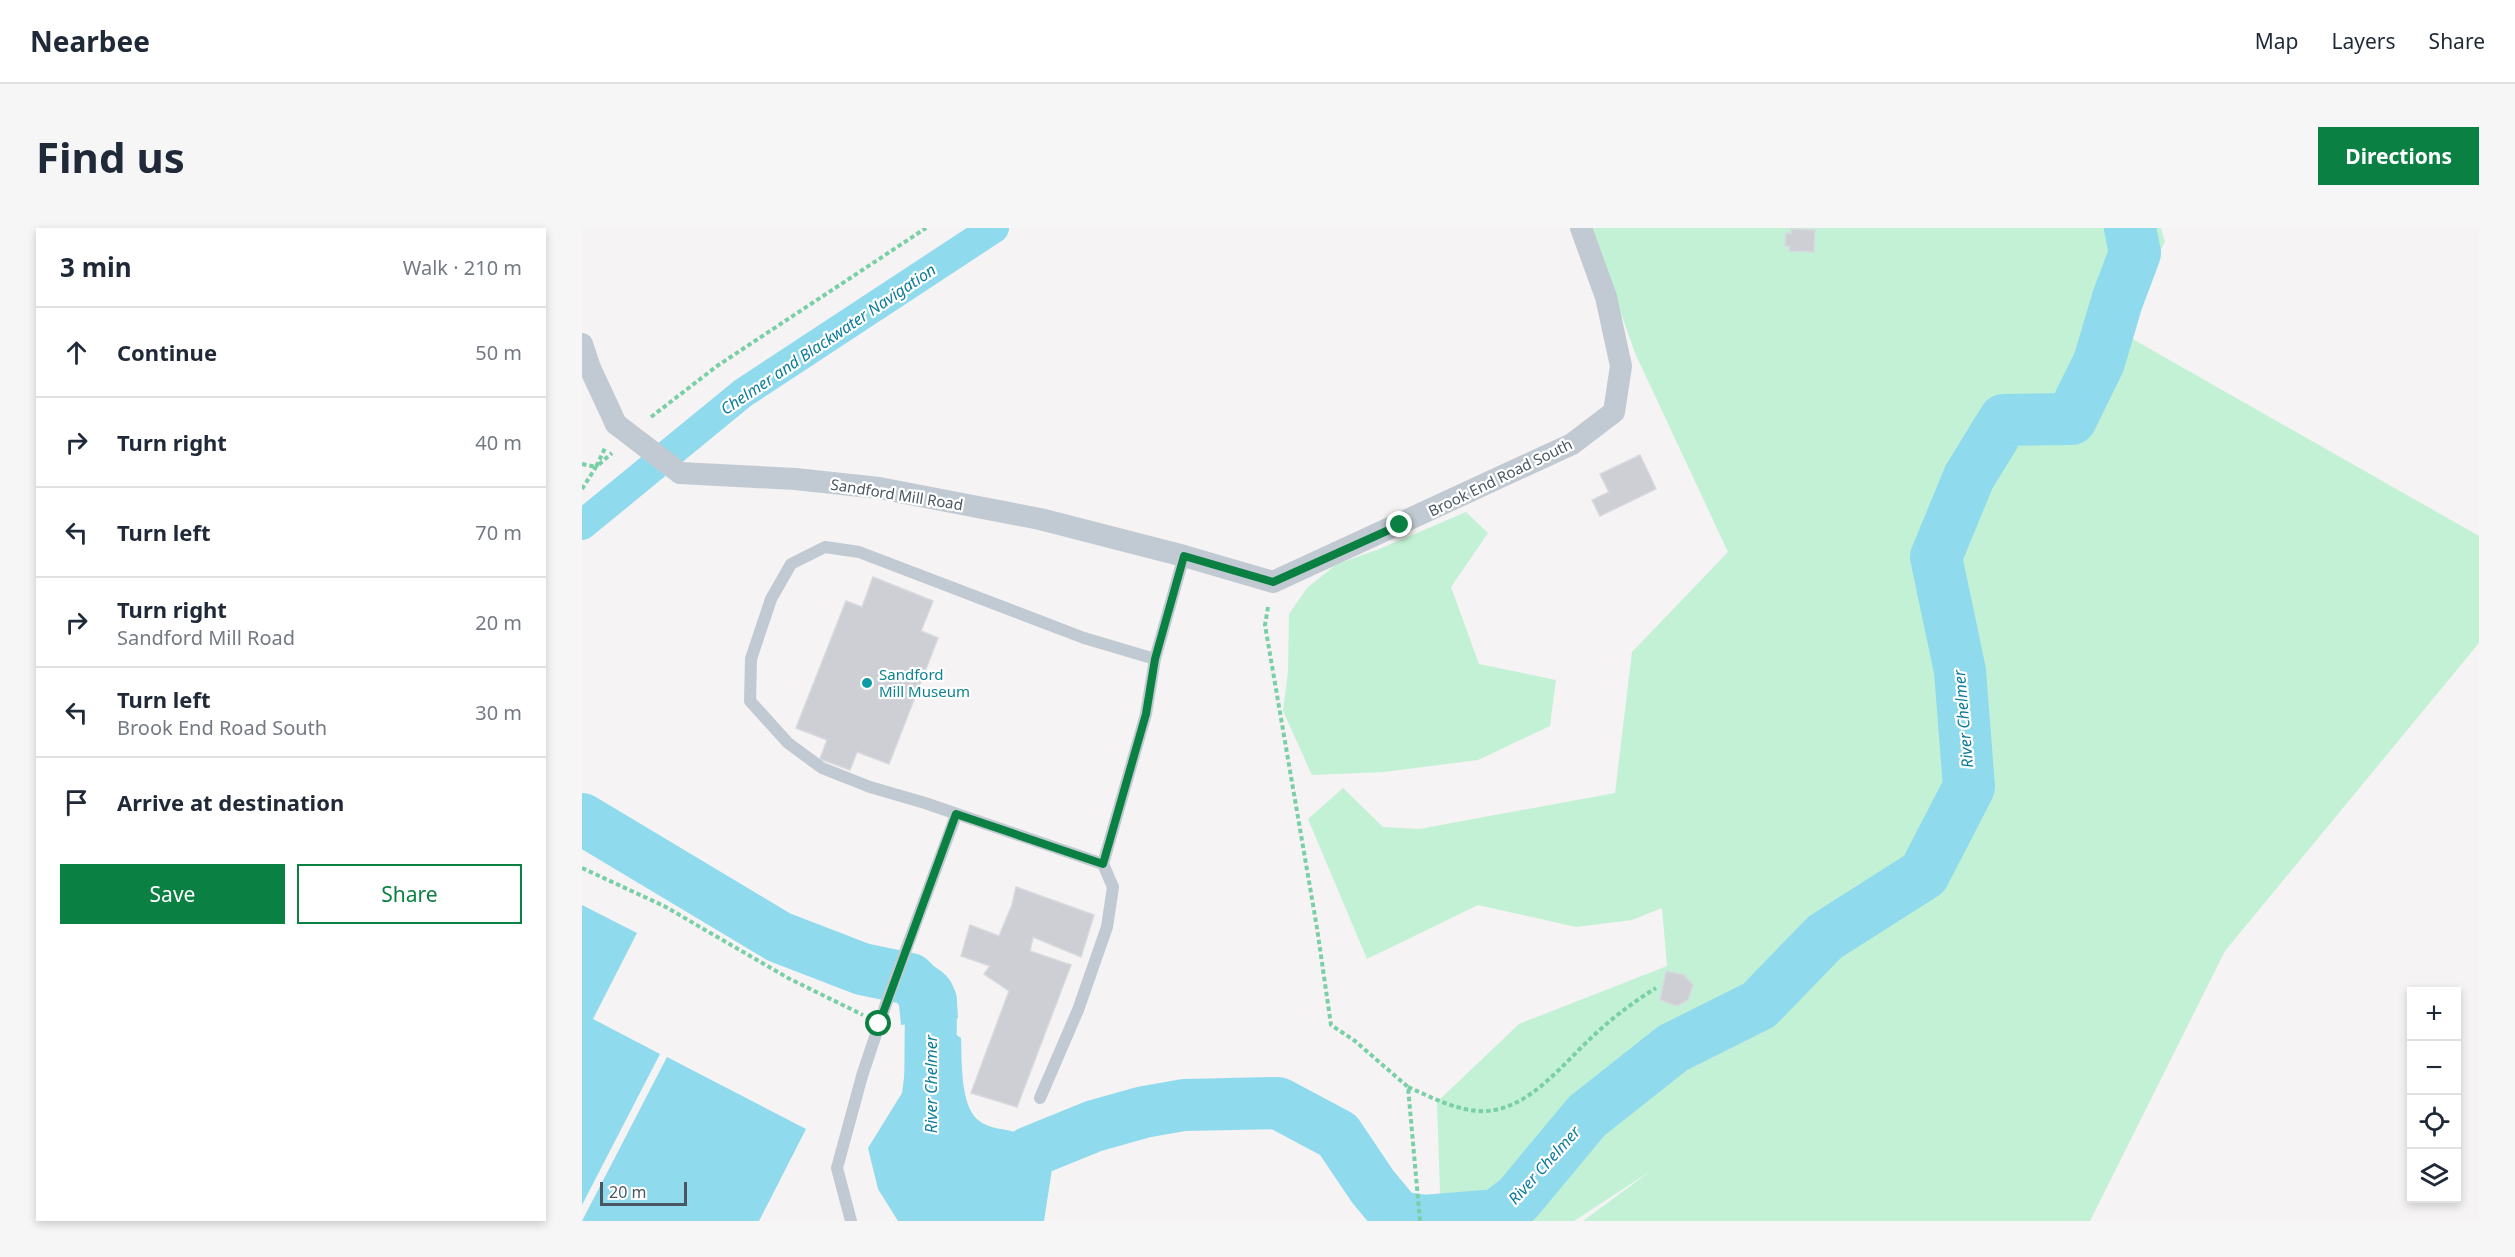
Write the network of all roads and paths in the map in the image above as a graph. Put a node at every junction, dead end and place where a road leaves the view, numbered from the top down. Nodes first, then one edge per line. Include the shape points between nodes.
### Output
1 (926, 228) edge
2 (1581, 228) edge
3 (582, 344) edge
4 (644, 424) dead end
5 (618, 434) junction
6 (582, 464) edge
7 (596, 467) junction
8 (582, 489) edge
9 (1184, 556) junction
10 (1273, 582) junction
11 (1155, 659) junction
12 (956, 814) junction
13 (1103, 864) junction
14 (582, 868) edge
15 (1656, 988) dead end
16 (879, 1024) junction
17 (1408, 1087) junction
18 (1040, 1098) dead end
19 (851, 1221) edge
20 (1420, 1221) edge

1 - 4 path via 717,366
2 - 10 street, Brook End Road South via 1606,297 1621,366 1614,412 1572,444
3 - 5 street, Sandford Mill Road
5 - 7 path
5 - 9 street, Sandford Mill Road, bridge via 680,473 879,488 1040,519
6 - 7 path
7 - 8 path
9 - 10 street, Sandford Mill Road
9 - 11 lane
10 - 17 path via 1265,626 1331,1025
11 - 12 lane via 1084,638 859,552 825,547 791,564 771,599 751,659 750,701 788,743 822,768
11 - 13 lane via 1146,714
12 - 13 lane
12 - 16 lane
13 - 18 lane via 1113,887 1107,927 1078,1010
14 - 16 path via 664,906 788,978
15 - 17 path via 1630,1004 1533,1093 1505,1106 1481,1111 1454,1107
16 - 19 lane via 837,1168
17 - 20 path

